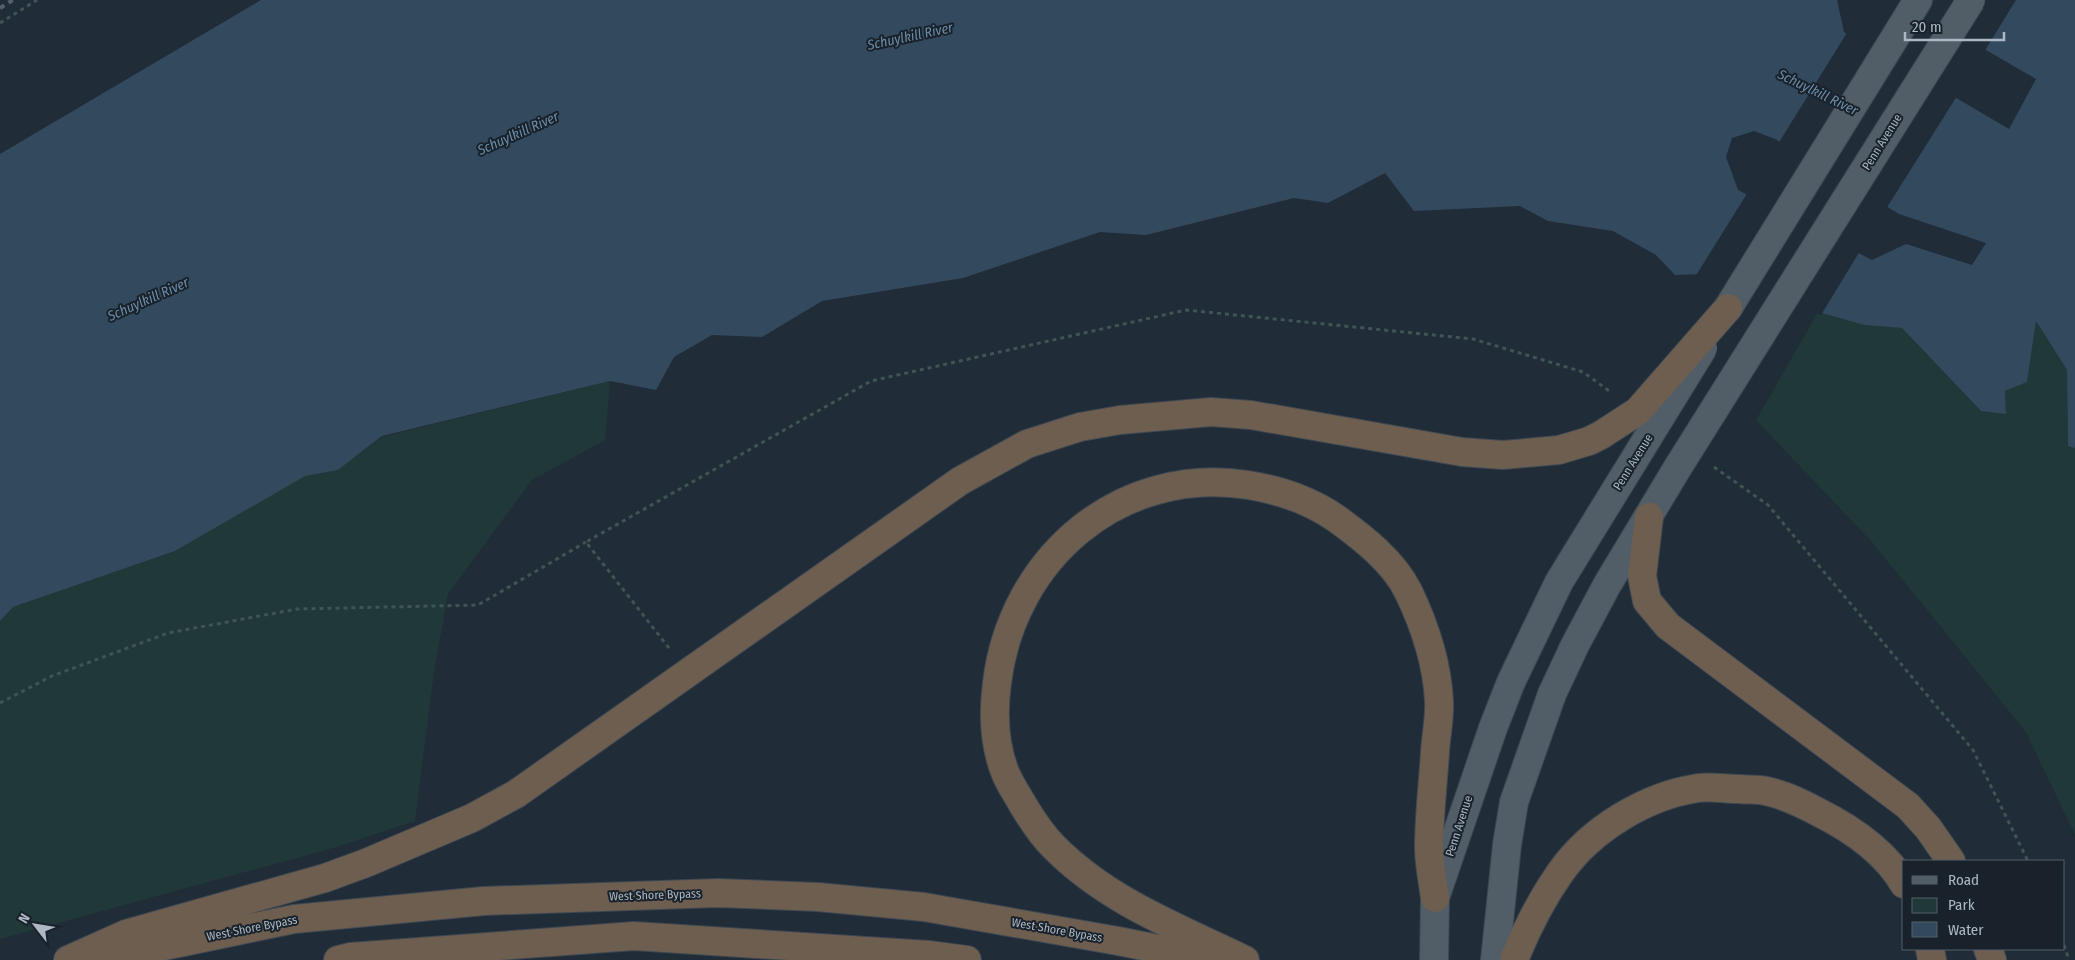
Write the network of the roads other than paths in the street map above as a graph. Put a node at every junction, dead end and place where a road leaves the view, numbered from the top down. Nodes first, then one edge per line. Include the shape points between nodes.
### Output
1 (1918, 0) edge
2 (1971, 0) edge
3 (1728, 308) junction
4 (1649, 517) junction
5 (1950, 860) edge
6 (1902, 881) edge
7 (1435, 898) junction
8 (68, 960) edge
9 (97, 960) edge
10 (338, 960) edge
11 (967, 960) edge
12 (1212, 960) edge
13 (1244, 960) edge
14 (1434, 960) edge
15 (1495, 960) edge
16 (1514, 960) edge

1 - 3 main road, Penn Avenue
2 - 4 main road, Penn Avenue, bridge
3 - 7 main road, Penn Avenue, bridge via 1559,582 1535,629 1493,728
3 - 8 highway, bridge via 1638,411 1601,435 1560,450 1503,455 1462,452 1251,415 1211,412 1120,420 1080,427 1026,444 960,481 516,794 472,818 324,878 126,934
4 - 5 highway via 1642,576 1647,600 1668,626 1908,806
4 - 15 main road, Penn Avenue via 1575,645 1552,694 1514,802 1506,845
6 - 16 highway via 1890,864 1855,833 1789,798 1764,791 1700,788 1640,807 1599,832 1560,873
7 - 13 highway via 1429,849 1440,705 1427,634 1406,587 1373,548 1341,522 1312,504 1279,491 1210,482 1148,493 1111,508 1078,530 1048,562 1029,590 1008,628 999,663 994,703 999,753 1005,774 1041,833 1078,869 1134,907
7 - 14 main road, Penn Avenue
9 - 12 highway, West Shore Bypass via 294,919 484,901 718,893 818,897 924,908
10 - 11 highway via 492,945 634,936

